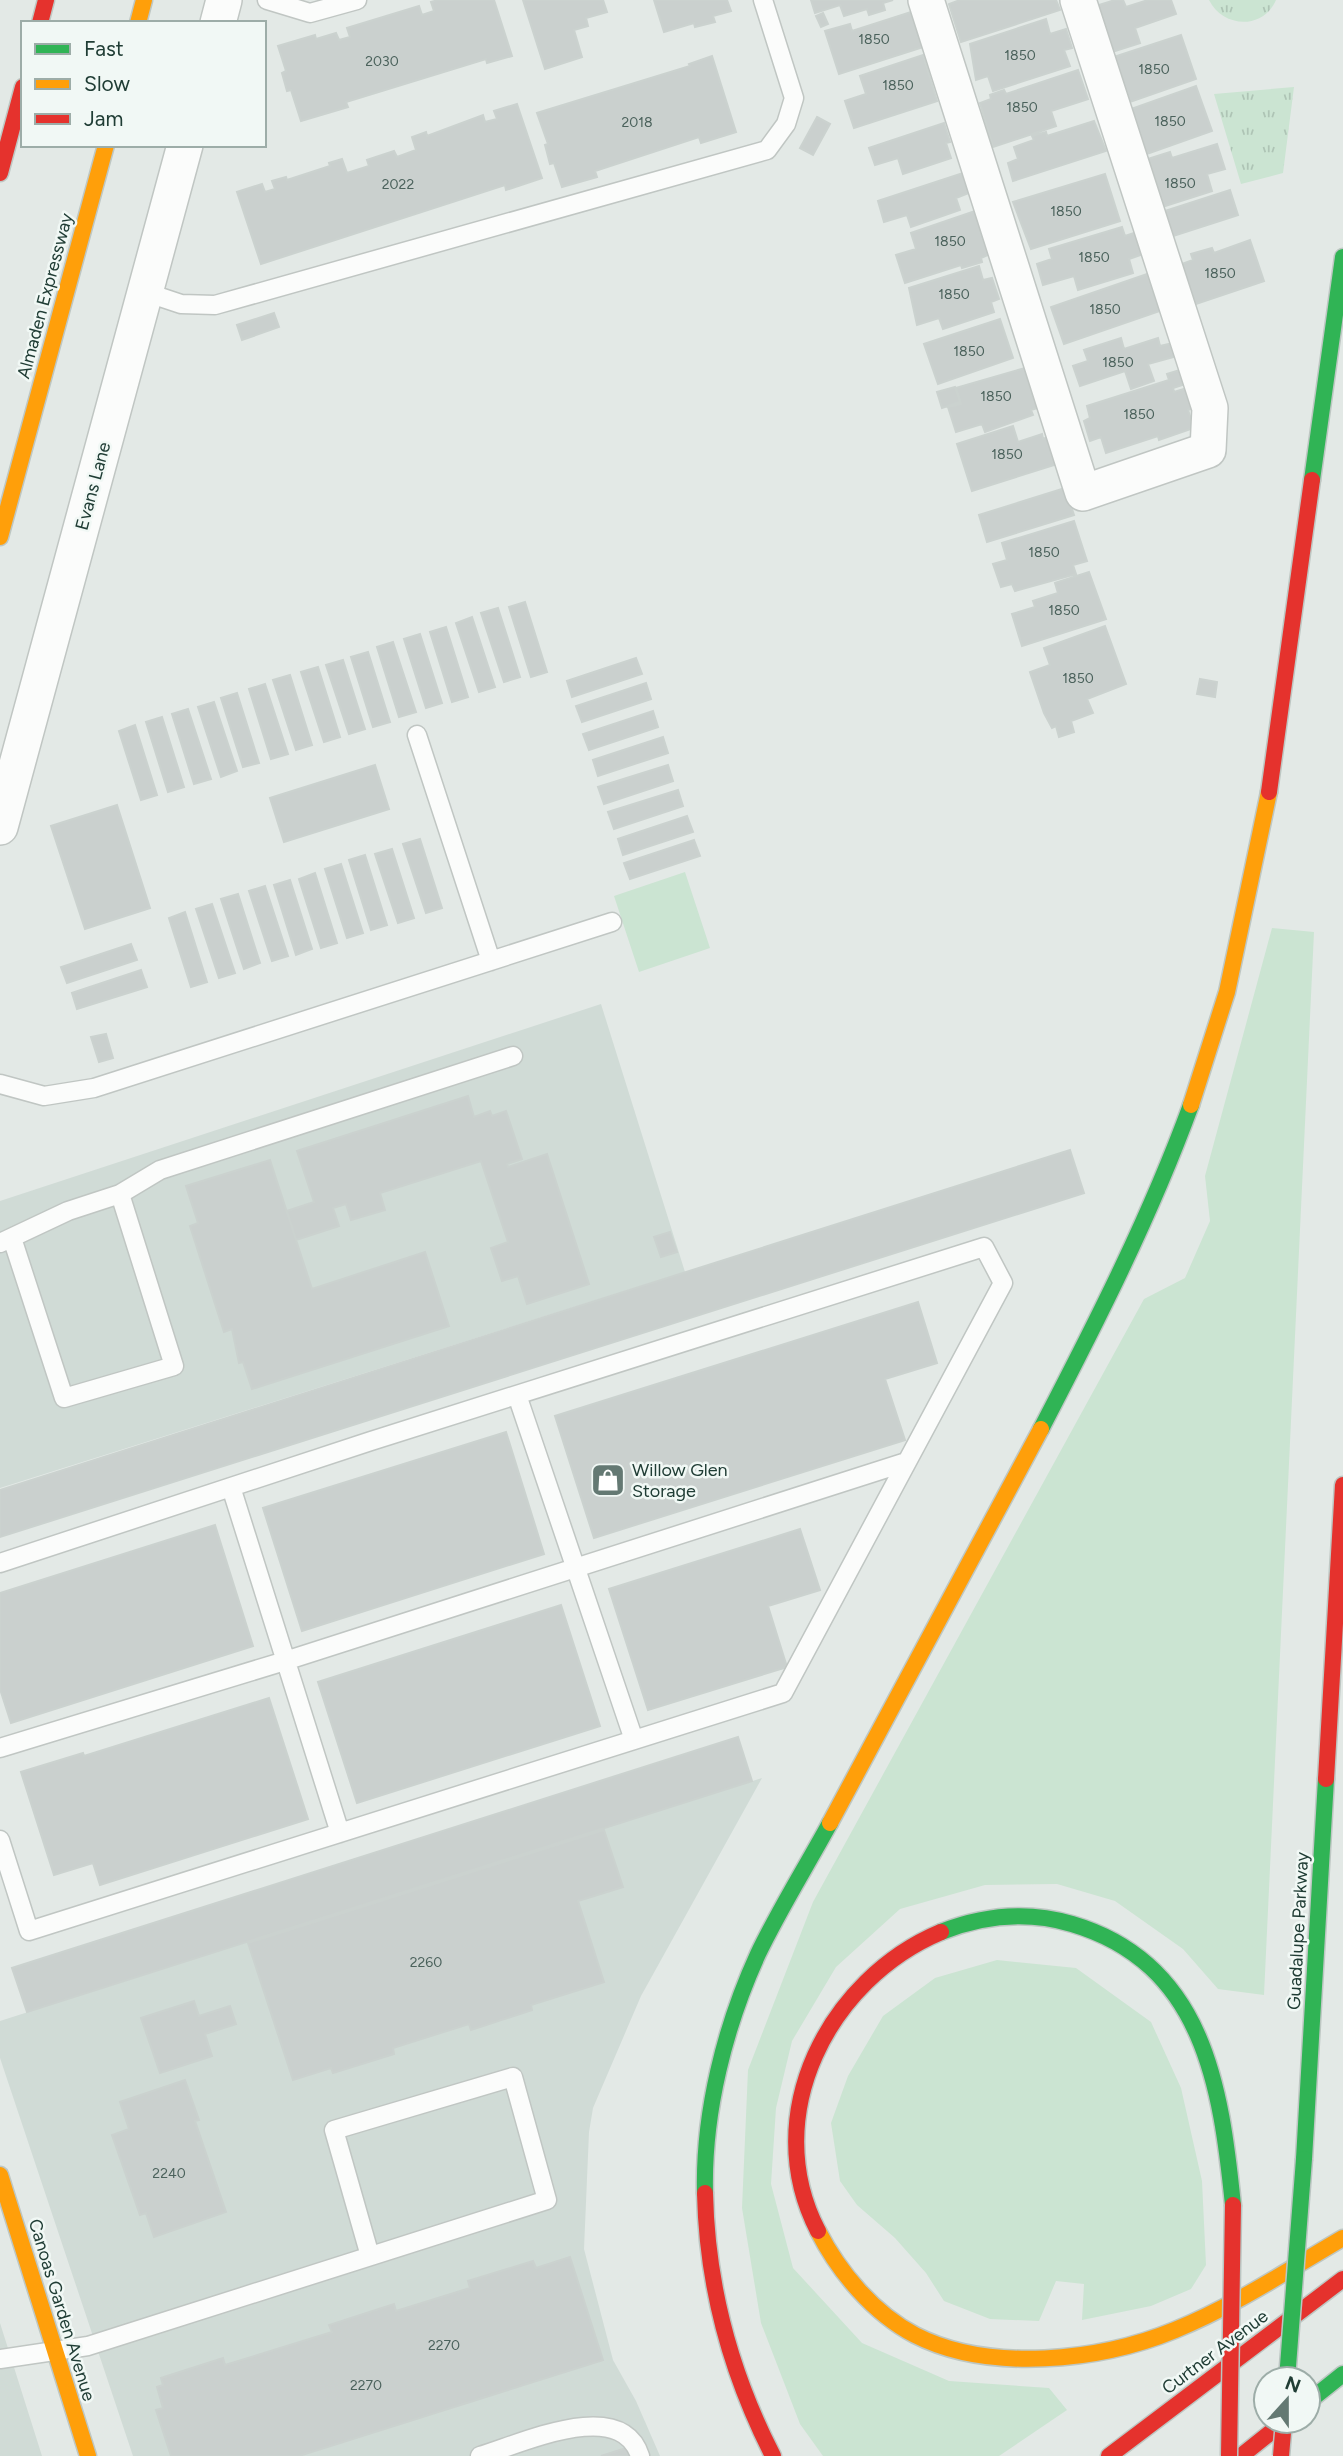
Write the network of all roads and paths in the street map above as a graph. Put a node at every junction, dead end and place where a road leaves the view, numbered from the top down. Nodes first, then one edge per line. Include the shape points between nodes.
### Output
1 (46, 0) edge
2 (144, 0) edge
3 (224, 0) edge
4 (267, 0) edge
5 (357, 0) edge
6 (763, 0) edge
7 (926, 0) edge
8 (1078, 0) edge
9 (41, 21) edge
10 (139, 21) edge
11 (219, 21) edge
12 (21, 94) edge
13 (105, 147) edge
14 (184, 147) edge
15 (0, 173) edge
16 (1343, 257) edge
17 (145, 292) junction
18 (0, 537) edge
19 (417, 735) dead end
20 (0, 827) edge
21 (612, 922) dead end
22 (491, 961) junction
23 (513, 1056) dead end
24 (0, 1084) edge
25 (120, 1195) junction
26 (6, 1240) edge
27 (517, 1395) junction
28 (906, 1462) junction
29 (1343, 1485) edge
30 (231, 1487) junction
31 (0, 1563) edge
32 (574, 1570) junction
33 (285, 1661) junction
34 (634, 1740) junction
35 (0, 1748) edge
36 (340, 1833) junction
37 (0, 1840) edge
38 (0, 2175) edge
39 (7, 2218) edge
40 (1343, 2238) edge
41 (370, 2256) junction
42 (1343, 2279) edge
43 (55, 2351) junction
44 (0, 2359) edge
45 (1288, 2365) edge
46 (1343, 2374) edge
47 (1322, 2391) edge
48 (1267, 2435) edge
49 (1283, 2435) edge
50 (88, 2456) edge
51 (480, 2456) edge
52 (640, 2456) edge
53 (773, 2456) edge
54 (1109, 2456) edge
55 (1229, 2456) edge
56 (1241, 2456) edge
57 (1281, 2456) edge

1 - 9 main road
2 - 10 main road
3 - 11 street
4 - 5 lane via 310,13
6 - 17 lane via 794,98 786,124 767,150 215,305 181,304
7 - 8 street via 1083,493 1208,450 1210,408
12 - 15 main road
13 - 18 main road, Almaden Expressway
14 - 17 street, Evans Lane
16 - 53 main road via 1266,812 1227,992 1200,1080 1171,1160 1107,1303 758,1955 721,2066 707,2157 705,2228 715,2295 735,2367
17 - 20 street, Evans Lane
19 - 22 lane
21 - 22 lane
22 - 24 lane via 94,1088 44,1096
23 - 25 lane via 160,1170
25 - 26 lane via 68,1211
25 - 26 lane via 174,1366 64,1398
27 - 28 lane via 984,1247 1003,1283
27 - 30 lane
27 - 32 lane
28 - 32 lane
28 - 34 lane via 783,1693
29 - 45 main road, Guadalupe Parkway, bridge
30 - 31 lane
30 - 33 lane
32 - 33 lane
32 - 34 lane
33 - 35 lane
33 - 36 lane
34 - 36 lane
36 - 37 lane via 29,1931
38 - 39 main road, Canoas Garden Avenue
39 - 43 main road, Canoas Garden Avenue
40 - 55 main road, bridge via 1207,2315 1149,2340 1092,2354 1033,2358 971,2353 917,2336 867,2300 828,2252 804,2199 796,2148 799,2099 813,2055 835,2014 866,1978 904,1948 953,1926 1005,1914 1058,1918 1110,1936 1152,1964 1187,2007 1219,2094 1233,2205
41 - 41 lane via 547,2200 513,2077 334,2130
41 - 43 lane via 88,2346
42 - 54 main road, Curtner Avenue
43 - 44 lane
43 - 50 main road, Canoas Garden Avenue
46 - 47 main road
48 - 56 main road
49 - 57 main road, bridge
51 - 52 lane via 580,2425 615,2427 631,2438

